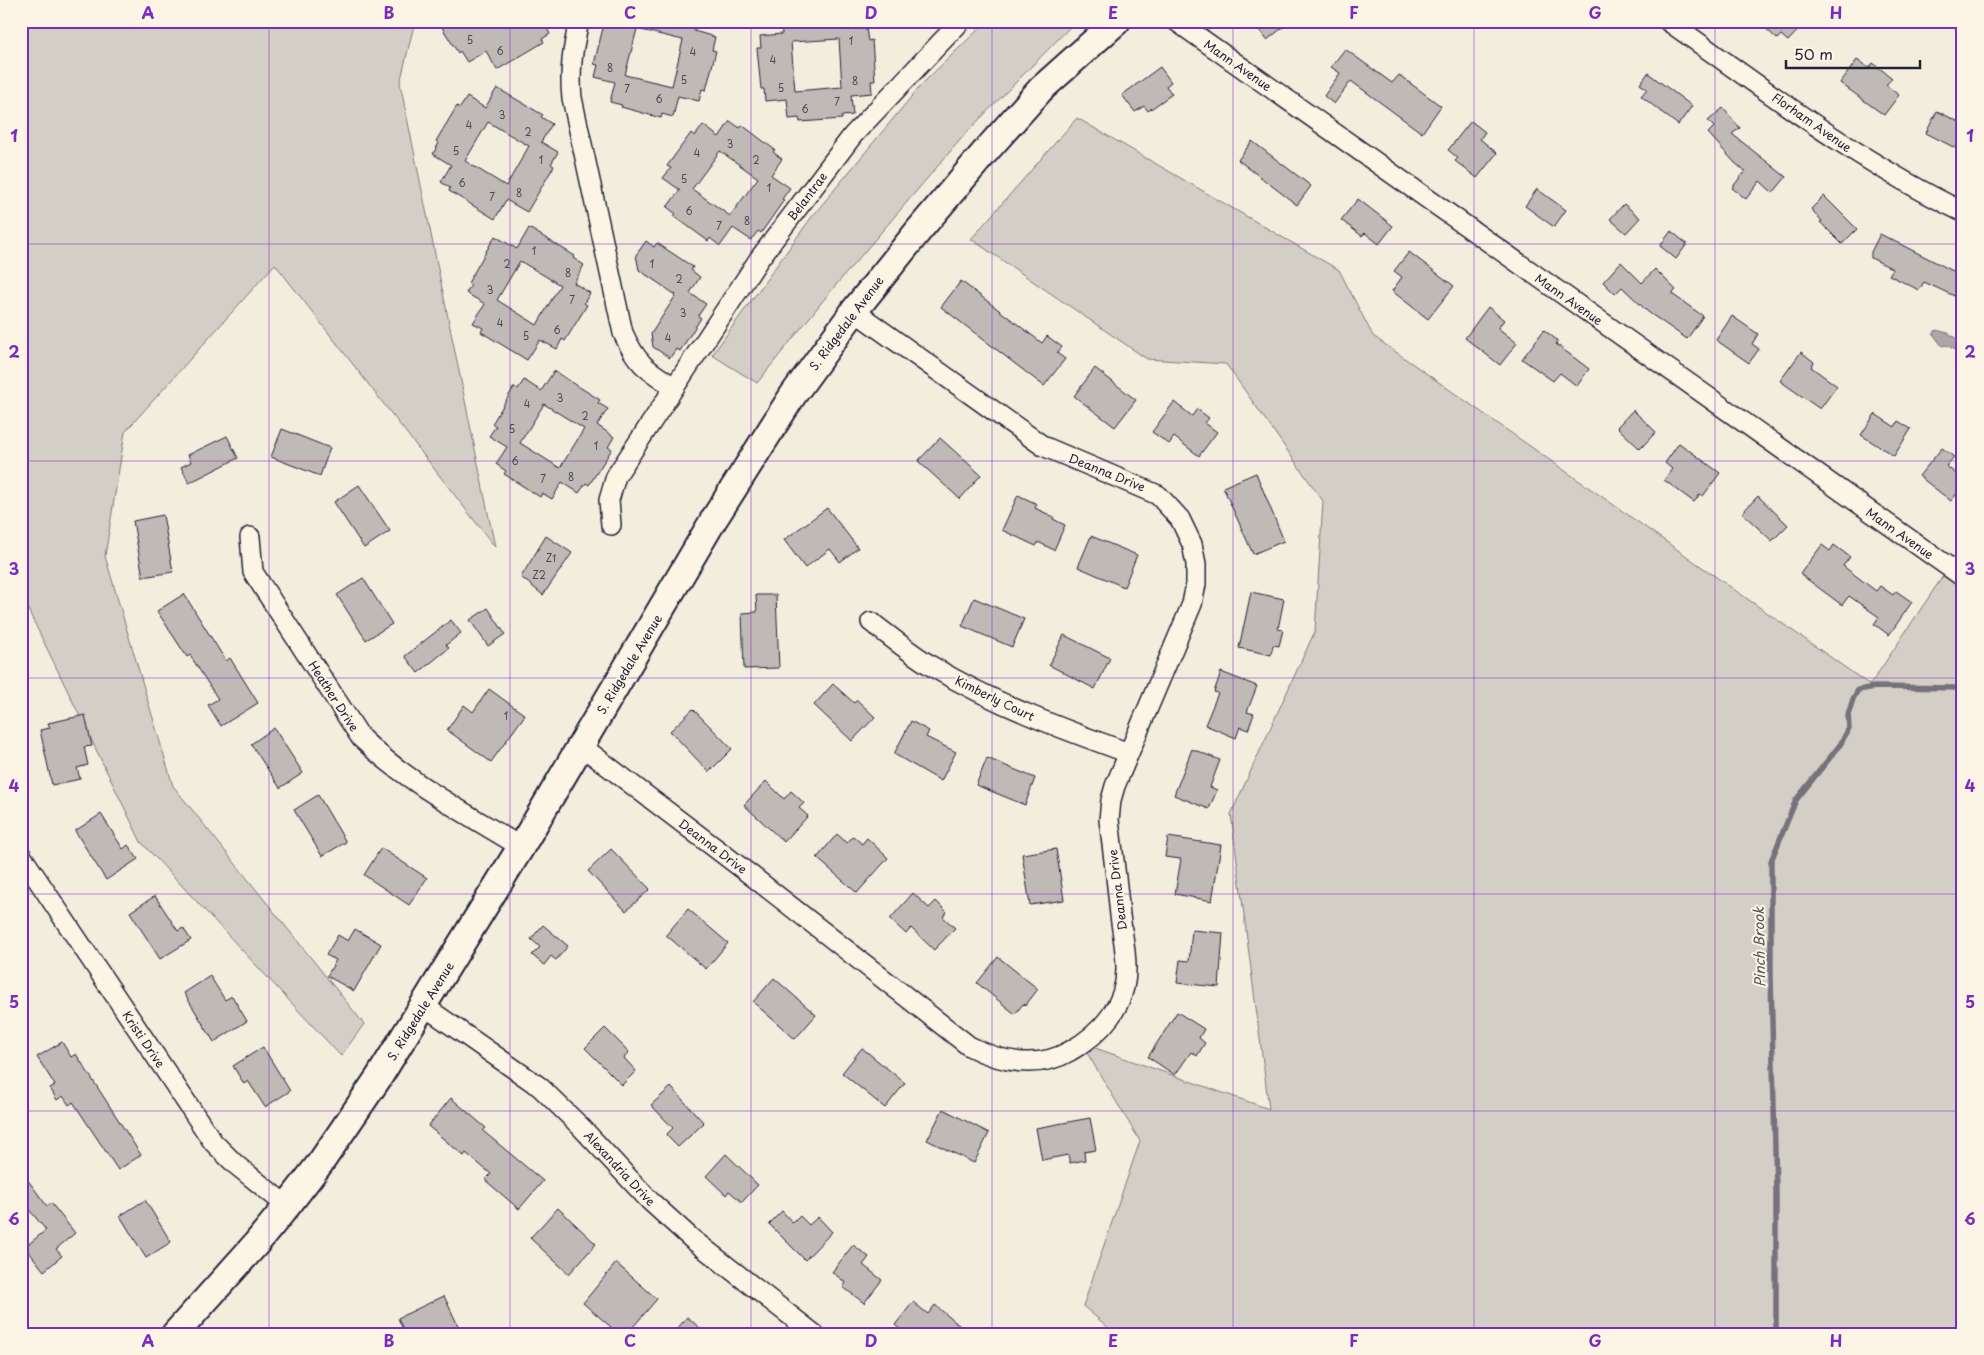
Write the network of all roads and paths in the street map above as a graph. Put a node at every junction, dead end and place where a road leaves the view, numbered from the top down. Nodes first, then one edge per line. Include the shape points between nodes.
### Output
1 (579, 21) edge
2 (961, 21) edge
3 (1117, 21) edge
4 (1176, 21) edge
5 (1668, 21) edge
6 (1963, 212) edge
7 (854, 310) junction
8 (674, 388) junction
9 (612, 525) dead end
10 (250, 537) dead end
11 (1963, 577) edge
12 (871, 622) dead end
13 (580, 745) junction
14 (1129, 753) junction
15 (521, 847) junction
16 (21, 855) edge
17 (424, 1006) junction
18 (287, 1206) junction
19 (175, 1334) edge
20 (814, 1334) edge

1 - 8 street via 571,54 572,98 623,333 644,367
2 - 8 street, Belantrae via 853,135 758,259
3 - 7 main road, S. Ridgedale Avenue via 1041,89
4 - 11 street, Mann Avenue
5 - 6 street, Florham Avenue via 1840,143 1905,183
7 - 13 main road, S. Ridgedale Avenue via 793,395 719,511
7 - 14 street, Deanna Drive via 1043,446 1151,491 1180,519 1192,544 1196,564 1192,604
8 - 9 street, Belantrae via 616,476 609,500
10 - 15 street, Heather Drive via 253,572 361,738 384,760 424,788
12 - 14 street, Kimberly Court via 932,666 977,691 1040,720
13 - 14 street, Deanna Drive via 969,1046 1006,1061 1027,1062 1066,1054 1087,1042 1102,1028 1121,997 1126,968 1109,820 1115,786
13 - 15 main road, S. Ridgedale Avenue
15 - 17 main road, S. Ridgedale Avenue
16 - 18 street, Kristi Drive via 213,1142
17 - 18 main road, S. Ridgedale Avenue via 321,1162
17 - 20 street, Alexandria Drive via 540,1087 692,1240
18 - 19 main road, S. Ridgedale Avenue

